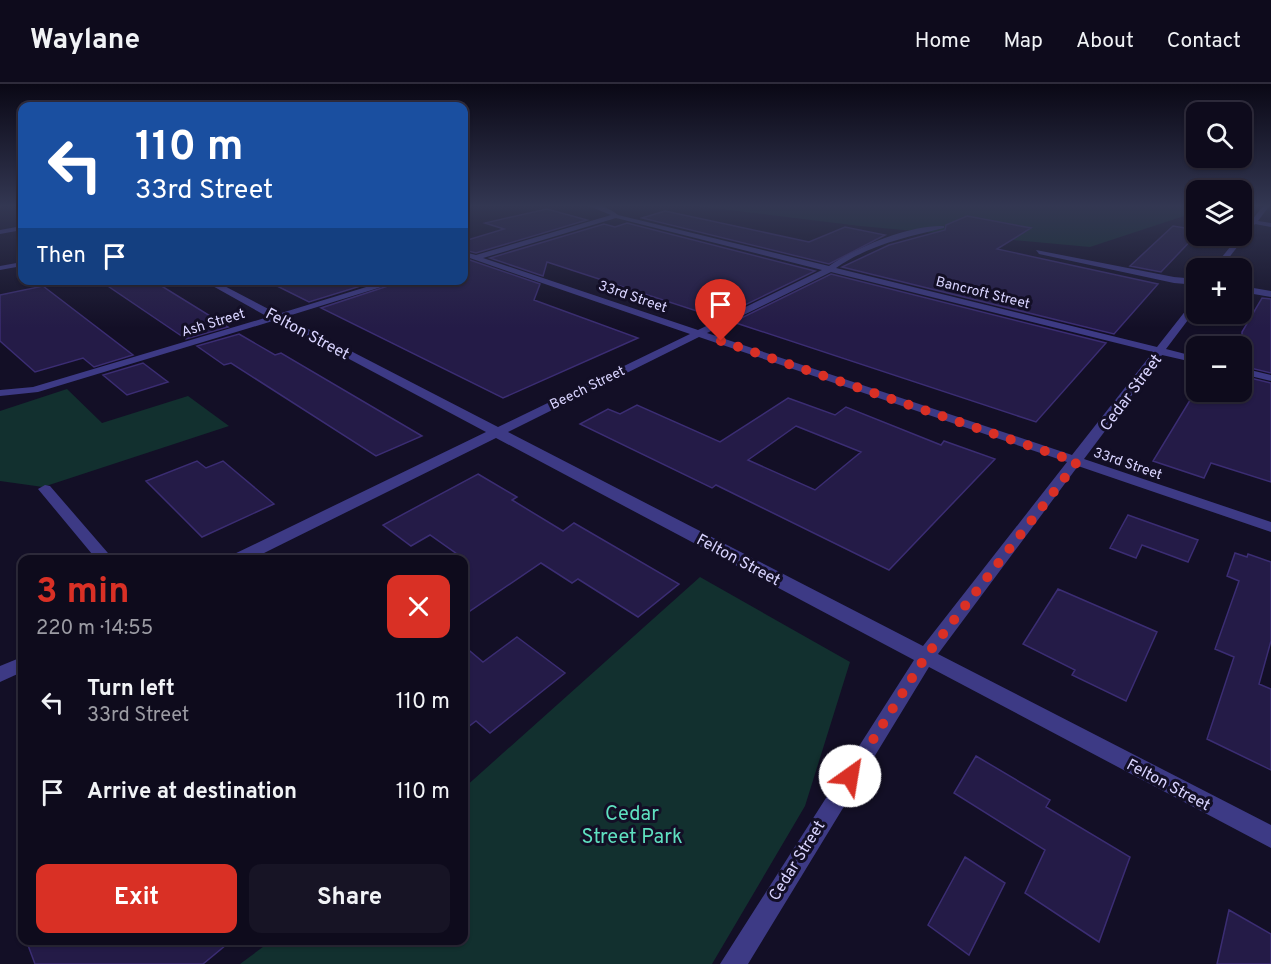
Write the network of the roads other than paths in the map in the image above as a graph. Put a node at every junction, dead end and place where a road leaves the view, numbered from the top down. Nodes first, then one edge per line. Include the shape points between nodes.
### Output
1 (516, 246) edge
2 (737, 246) edge
3 (872, 246) edge
4 (1235, 246) edge
5 (1039, 252) dead end
6 (468, 255) edge
7 (476, 258) junction
8 (1225, 258) edge
9 (468, 261) edge
10 (18, 265) edge
11 (0, 268) edge
12 (830, 269) junction
13 (1186, 280) edge
14 (216, 285) edge
15 (384, 285) edge
16 (1252, 291) edge
17 (1271, 294) edge
18 (278, 317) junction
19 (1186, 317) edge
20 (699, 334) junction
21 (1162, 351) junction
22 (1186, 357) edge
23 (1252, 373) edge
24 (1271, 378) edge
25 (0, 393) edge
26 (496, 432) junction
27 (1077, 462) junction
28 (45, 489) dead end
29 (1271, 527) edge
30 (102, 555) edge
31 (246, 555) edge
32 (926, 656) junction
33 (18, 666) edge
34 (0, 675) edge
35 (1271, 837) edge
36 (734, 960) edge

1 - 7 street
2 - 12 street, Bancroft Street
3 - 12 street, Beech Street
4 - 8 street
5 - 13 street
6 - 7 street, 33rd Street
7 - 9 street
7 - 20 street, 33rd Street
10 - 11 street
12 - 20 street, Beech Street
12 - 21 street, Bancroft Street
14 - 18 street, Felton Street
15 - 18 street, Ash Street
16 - 17 street
18 - 25 street, Ash Street via 34,390
18 - 26 street, Felton Street
19 - 21 street, Cedar Street
20 - 26 street, Beech Street
20 - 27 street, 33rd Street
21 - 22 street, Bancroft Street
21 - 27 street, Cedar Street
23 - 24 street
26 - 31 street, Beech Street
26 - 32 street, Felton Street
27 - 29 street, 33rd Street
27 - 32 street, Cedar Street
28 - 30 street
32 - 35 street, Felton Street
32 - 36 street, Cedar Street
33 - 34 street

